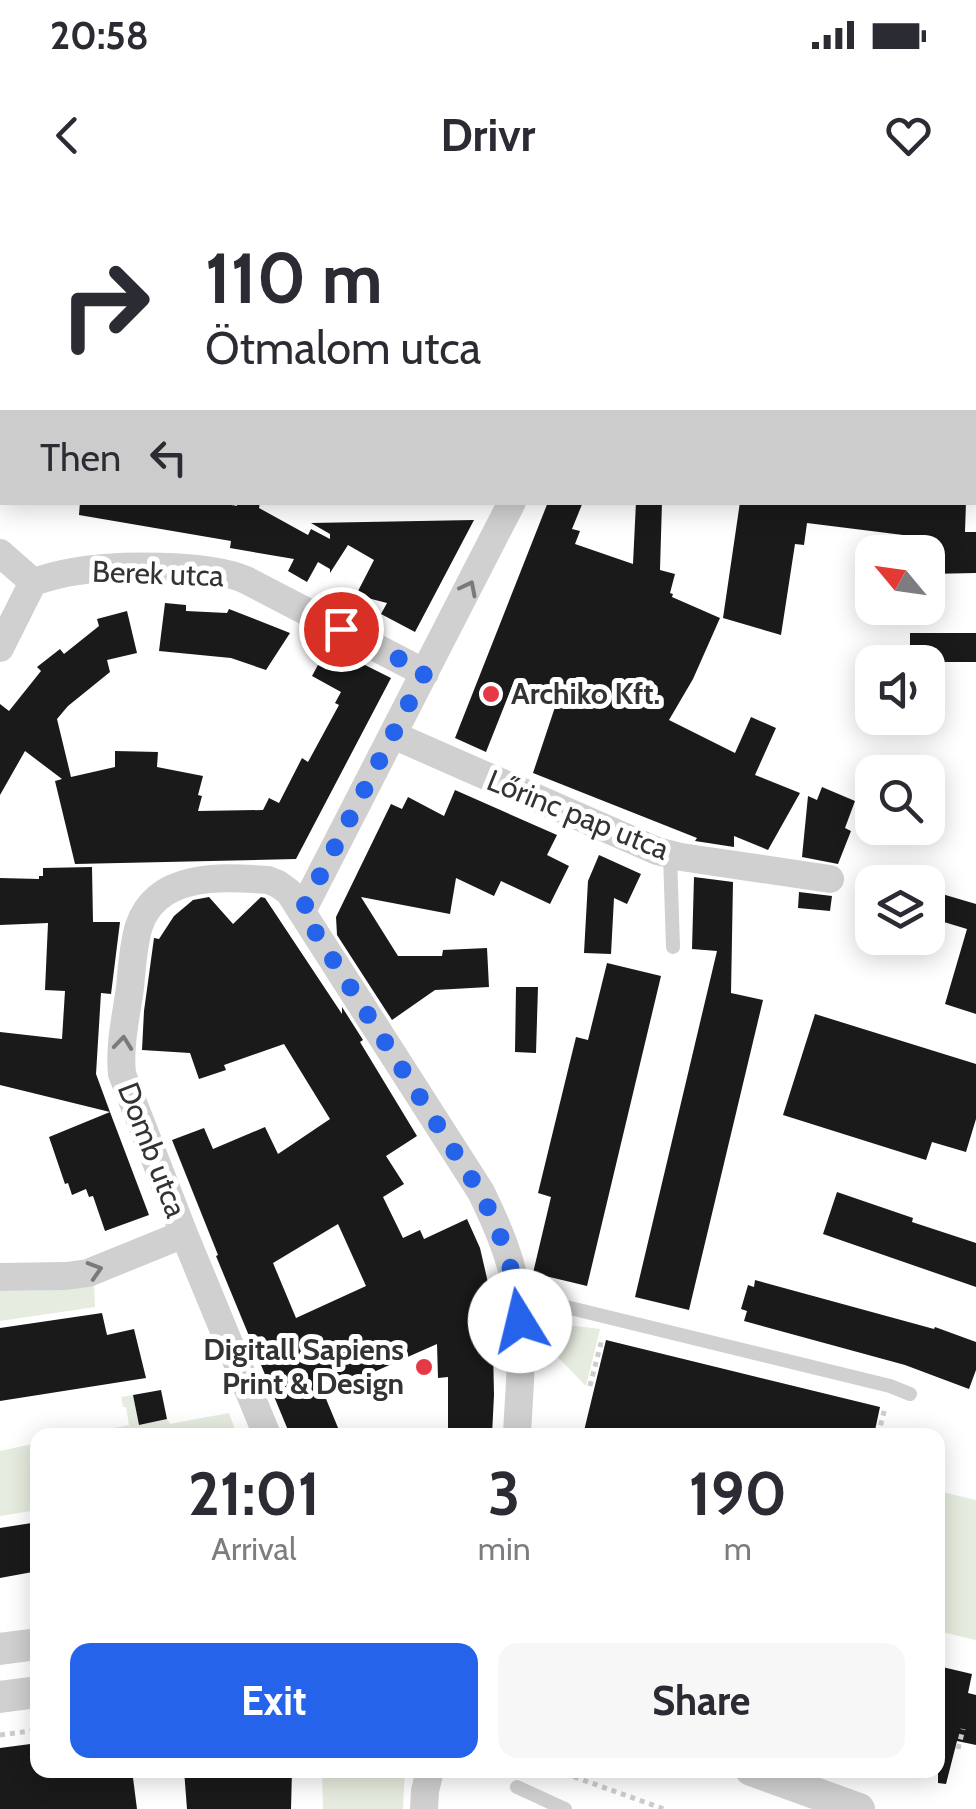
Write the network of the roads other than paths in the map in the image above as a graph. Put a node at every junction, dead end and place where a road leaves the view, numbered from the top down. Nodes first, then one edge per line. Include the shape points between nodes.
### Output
1 (510, 505) edge
2 (0, 553) edge
3 (33, 582) junction
4 (0, 648) edge
5 (425, 672) junction
6 (393, 734) junction
7 (670, 854) junction
8 (830, 879) dead end
9 (302, 911) junction
10 (672, 947) dead end
11 (184, 1234) junction
12 (0, 1277) edge
13 (518, 1295) junction
14 (910, 1394) dead end
15 (263, 1428) edge
16 (516, 1428) edge
17 (30, 1645) edge
18 (0, 1649) edge
19 (30, 1693) edge
20 (0, 1697) edge
21 (428, 1778) edge
22 (766, 1778) edge
23 (517, 1786) dead end
24 (424, 1809) edge
25 (565, 1809) edge
26 (859, 1809) edge

5 -> 1 street
2 - 3 street
3 - 4 street
3 - 5 street, Berek utca via 100,569 226,572
5 - 6 street
6 - 7 street, Lőrinc pap utca
6 - 9 street
7 - 8 street, Lőrinc pap utca
7 - 10 lane
11 -> 9 street, Domb utca via 122,1069 141,920 160,894 194,881 274,882
9 - 13 street, Domb utca via 480,1192
12 -> 11 street via 88,1273
11 - 15 street, Domb utca
13 - 14 lane
13 - 16 street, Domb utca
17 - 18 street
19 - 20 street
21 - 24 street
22 - 26 street
23 - 25 lane

